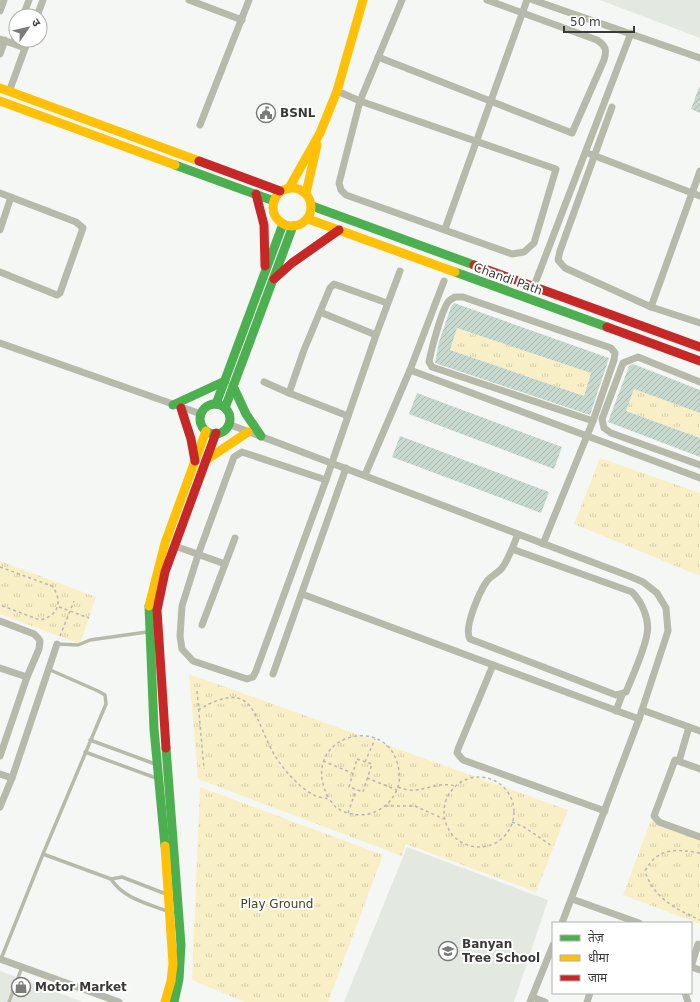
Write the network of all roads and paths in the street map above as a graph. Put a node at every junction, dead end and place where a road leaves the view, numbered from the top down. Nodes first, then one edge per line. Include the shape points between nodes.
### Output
1 (4, 0) edge
2 (189, 0) edge
3 (249, 0) edge
4 (363, 0) edge
5 (402, 0) edge
6 (487, 0) edge
7 (527, 0) edge
8 (533, 0) edge
9 (0, 10) edge
10 (522, 13) junction
11 (242, 20) junction
12 (631, 33) junction
13 (3, 39) edge
14 (25, 48) edge
15 (0, 54) edge
16 (378, 57) junction
17 (700, 58) edge
18 (0, 88) edge
19 (336, 91) junction
20 (9, 92) junction
21 (0, 101) edge
22 (360, 101) junction
23 (490, 101) junction
24 (612, 107) dead end
25 (200, 125) dead end
26 (320, 133) junction
27 (476, 141) junction
28 (586, 152) junction
29 (593, 155) junction
30 (700, 171) edge
31 (285, 189) junction
32 (0, 193) edge
33 (692, 193) junction
34 (256, 194) junction
35 (306, 194) junction
36 (700, 196) edge
37 (11, 197) junction
38 (274, 201) junction
39 (312, 206) junction
40 (308, 219) junction
41 (284, 224) junction
42 (293, 226) junction
43 (445, 229) junction
44 (0, 230) edge
45 (339, 230) junction
46 (400, 271) dead end
47 (0, 272) edge
48 (269, 277) junction
49 (444, 282) dead end
50 (534, 286) junction
51 (265, 288) junction
52 (388, 303) junction
53 (651, 307) junction
54 (320, 312) junction
55 (700, 323) edge
56 (376, 335) junction
57 (0, 343) edge
58 (700, 347) edge
59 (700, 361) edge
60 (410, 370) junction
61 (225, 381) junction
62 (264, 382) dead end
63 (700, 382) edge
64 (233, 386) junction
65 (289, 393) junction
66 (216, 404) junction
67 (177, 406) junction
68 (225, 408) junction
69 (200, 414) junction
70 (348, 416) junction
71 (593, 421) junction
72 (228, 424) junction
73 (206, 431) junction
74 (248, 432) junction
75 (216, 433) junction
76 (610, 433) junction
77 (261, 436) junction
78 (587, 436) junction
79 (606, 444) junction
80 (206, 460) junction
81 (195, 462) junction
82 (331, 463) junction
83 (700, 465) edge
84 (346, 468) junction
85 (365, 475) junction
86 (700, 478) edge
87 (326, 480) junction
88 (518, 534) junction
89 (235, 538) dead end
90 (543, 544) junction
91 (175, 546) junction
92 (512, 549) junction
93 (198, 555) junction
94 (225, 564) junction
95 (0, 567) edge
96 (302, 594) junction
97 (74, 600) dead end
98 (0, 605) edge
99 (59, 606) junction
100 (70, 611) junction
101 (89, 618) dead end
102 (0, 621) edge
103 (202, 625) dead end
104 (153, 631) junction
105 (57, 644) junction
106 (493, 665) junction
107 (0, 668) edge
108 (47, 668) junction
109 (273, 674) dead end
110 (26, 678) junction
111 (197, 691) dead end
112 (622, 695) junction
113 (198, 710) junction
114 (642, 710) junction
115 (616, 711) junction
116 (639, 719) junction
117 (690, 727) junction
118 (700, 731) edge
119 (375, 739) junction
120 (90, 740) junction
121 (85, 752) junction
122 (0, 756) edge
123 (323, 761) junction
124 (679, 761) junction
125 (365, 762) junction
126 (157, 765) junction
127 (167, 768) junction
128 (204, 769) dead end
129 (700, 769) edge
130 (352, 773) junction
131 (0, 774) edge
132 (12, 778) junction
133 (368, 778) junction
134 (159, 779) junction
135 (168, 783) junction
136 (455, 786) junction
137 (398, 787) junction
138 (356, 790) junction
139 (397, 790) junction
140 (329, 800) junction
141 (385, 806) junction
142 (0, 807) edge
143 (605, 811) junction
144 (348, 813) junction
145 (444, 818) junction
146 (512, 822) junction
147 (700, 837) edge
148 (552, 846) dead end
149 (700, 853) edge
150 (43, 854) junction
151 (111, 879) junction
152 (168, 896) junction
153 (178, 899) junction
154 (572, 899) junction
155 (169, 912) junction
156 (179, 914) junction
157 (700, 920) edge
158 (562, 922) edge
159 (636, 922) edge
160 (699, 944) edge
161 (552, 948) edge
162 (1, 959) edge
163 (692, 964) edge
164 (22, 967) junction
165 (531, 1000) edge
166 (9, 1002) edge
167 (119, 1002) edge
168 (165, 1002) edge
169 (174, 1002) edge
170 (545, 1002) edge

1 - 9 street
2 - 11 street
3 - 11 street
4 - 19 street
5 - 16 street
6 - 10 street
7 - 10 street
8 - 12 street
10 - 23 street
10 - 23 street via 597,40 605,47 604,60 572,133
11 - 25 street
12 - 17 street
12 - 28 street
13 - 15 street
14 - 20 street
16 - 22 street
16 - 23 street
18 - 20 street
19 - 22 street
19 - 26 street
20 - 31 street
21 - 34 street
22 - 27 street
22 - 43 street via 341,169 341,190 346,195
23 - 27 street
24 - 29 street
26 - 31 street
26 - 35 street
27 - 43 street
27 - 43 street via 556,169 534,243 524,252 512,254
28 - 29 street
28 - 50 street
29 - 33 street
29 - 53 street via 558,260 565,268
30 - 33 street
31 - 35 street via 298,188
31 - 38 street
32 - 37 street
33 - 36 street
33 - 53 street
34 - 38 street
34 - 48 street via 264,225
35 - 39 street
37 - 44 street
37 - 47 street via 76,222 83,228 57,295
38 - 41 street via 274,214
39 - 40 street
39 - 50 street, Chandi Path
40 - 42 street
40 - 45 street, Chandi Path
41 - 42 street
41 - 48 street
42 - 48 street
45 - 48 street
45 - 59 street, Chandi Path
46 - 52 street
48 - 51 street
49 - 60 street
50 - 58 street, Chandi Path
51 - 61 street
51 - 64 street
52 - 54 street via 334,284
52 - 56 street
53 - 55 street
54 - 56 street
54 - 65 street
56 - 70 street
57 - 67 street
60 - 78 street
60 - 85 street
61 - 66 street
61 - 67 street
62 - 65 street
63 - 76 street via 638,357 623,363 602,419 604,428
64 - 68 street
64 - 77 street via 246,414
65 - 70 street
66 - 68 street
66 - 69 street via 207,406
67 - 69 street
67 - 81 street via 191,439
68 - 72 street via 229,416
69 - 73 street via 200,423
70 - 82 street
71 - 71 street via 614,360 615,353 611,348 463,297 455,297 449,301 432,348 429,362 432,367
71 - 78 street
72 - 74 street
72 - 75 street via 225,430
73 - 75 street
73 - 81 street
74 - 77 street
74 - 80 street
75 - 80 street
76 - 79 street
76 - 83 street
77 - 82 street
78 - 79 street
78 - 90 street
79 - 86 street
80 - 91 street
81 - 104 street via 156,574 148,612
82 - 84 street
82 - 87 street
84 - 85 street
84 - 96 street
85 - 88 street
87 - 93 street via 248,453 236,454
87 - 93 street via 253,677 247,679 193,661 182,650 182,606
88 - 90 street
88 - 92 street
89 - 94 street
90 - 114 street via 643,582 657,593 666,608 668,631
91 - 93 street
91 - 104 street via 165,572
92 - 112 street via 632,592 636,596 647,620 647,634 626,692
92 - 112 street via 502,568 486,584 469,624 467,634 470,639 609,693
93 - 94 street
94 - 103 street
95 - 99 path via 52,586 57,592
96 - 106 street
96 - 109 street
97 - 100 path
98 - 99 path via 40,620 46,619
99 - 100 path
100 - 101 path
100 - 105 path
102 - 110 street via 34,634 40,641
104 - 105 lane via 90,640 78,645
104 - 126 street
104 - 127 street
105 - 108 street
106 - 115 street
106 - 143 street via 458,749 459,757
107 - 110 street
108 - 120 lane via 104,695 106,704
108 - 132 street
110 - 122 street
111 - 113 path
112 - 115 street
113 - 128 path
113 - 140 path via 225,698 235,696 244,699 251,705 269,747 282,766 298,784 314,795
114 - 116 street
114 - 117 street
115 - 116 street
116 - 143 street
117 - 118 street
117 - 124 street
119 - 123 path via 363,736 350,737 338,742
119 - 125 path
119 - 137 path via 387,746 394,756 399,767
120 - 121 lane
120 - 126 lane
121 - 134 lane
121 - 150 lane
123 - 130 path
123 - 140 path via 320,775 322,788
124 - 129 street
124 - 147 street via 674,762 654,816 659,822
125 - 130 path via 357,759
125 - 133 path via 372,764
126 - 127 lane
126 - 134 street
127 - 135 street
130 - 138 path via 349,787
131 - 132 street
132 - 142 street
133 - 138 path via 363,792
133 - 139 path
134 - 135 lane
134 - 152 street
135 - 153 street
136 - 137 path via 445,783 408,792
136 - 145 path via 444,805
136 - 146 path via 473,777 495,781 504,787 510,796 514,807
137 - 139 path
138 - 144 path
139 - 141 path
140 - 144 path via 337,808
141 - 144 path via 371,814
141 - 145 path via 415,806
143 - 154 street
145 - 146 path via 453,836 472,847 494,844 503,838
146 - 148 path
149 - 157 path via 680,849 668,851 650,862 645,871 659,897
150 - 151 lane
150 - 162 lane
151 - 152 lane via 122,877
151 - 155 lane via 117,888 127,895
152 - 153 lane
152 - 155 street
153 - 156 street
154 - 158 street
154 - 159 street
155 - 156 lane
155 - 168 street via 172,964
156 - 169 street via 181,964
160 - 163 street
161 - 165 street
162 - 164 street
164 - 166 lane
164 - 167 street
165 - 170 street

